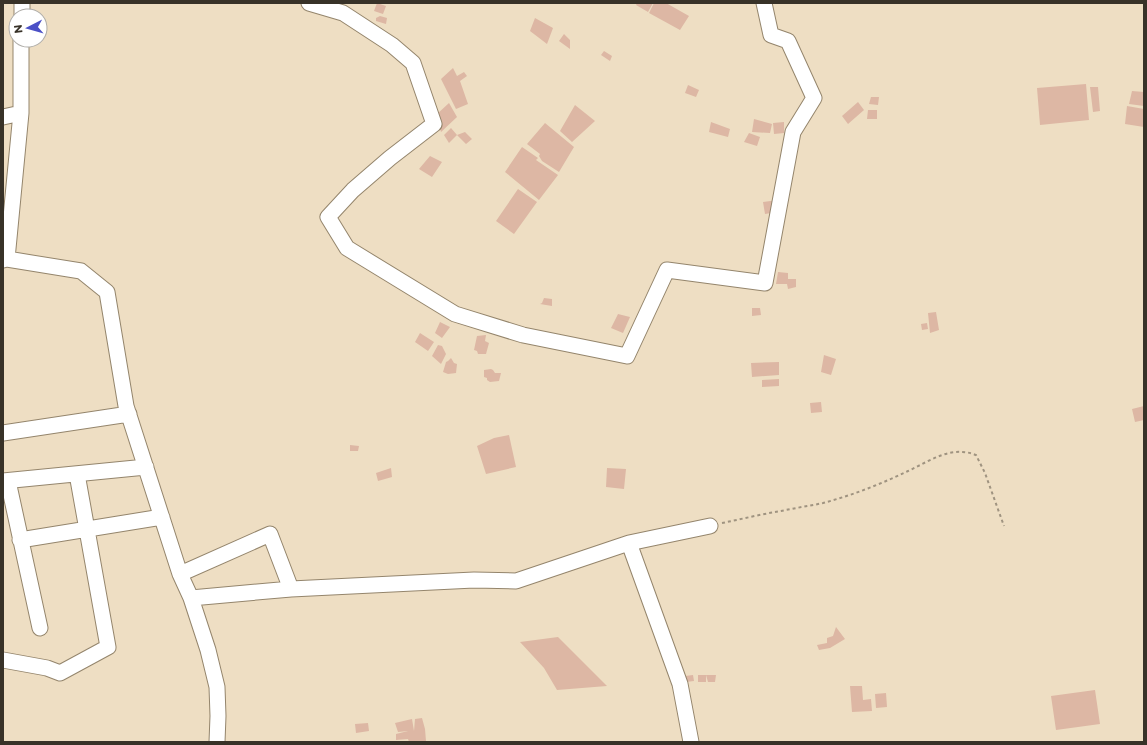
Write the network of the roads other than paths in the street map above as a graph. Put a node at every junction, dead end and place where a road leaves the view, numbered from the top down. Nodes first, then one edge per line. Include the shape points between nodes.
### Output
1 (309, 3) edge
2 (764, 3) edge
3 (21, 48) edge
4 (21, 113) junction
5 (3, 118) edge
6 (5, 259) edge
7 (129, 414) junction
8 (3, 433) edge
9 (146, 467) junction
10 (77, 474) junction
11 (5, 481) edge
12 (162, 517) junction
13 (710, 526) road end
14 (88, 530) junction
15 (20, 540) junction
16 (629, 543) junction
17 (180, 574) junction
18 (291, 589) junction
19 (191, 598) junction
20 (40, 628) dead end
21 (3, 660) edge
22 (217, 742) edge
23 (691, 742) edge

1 - 2 street via 343,13 392,45 413,63 434,124 353,190 328,217 347,248 455,314 523,335 627,356 667,270 765,283 794,132 814,98 788,41 771,35
3 - 4 street
4 - 5 street
4 - 6 street
6 - 7 street via 81,271 107,292
7 - 8 street
7 - 9 street
9 - 10 street
9 - 12 street
10 - 11 street
10 - 14 street
11 - 15 street
12 - 14 street
12 - 17 street
13 - 16 street
14 - 15 street
14 - 21 street via 108,648 60,673
15 - 20 street
16 - 18 street via 516,581 474,580
16 - 23 street via 680,684
17 - 18 street via 270,534
17 - 19 street
18 - 19 street
19 - 22 street via 217,687

